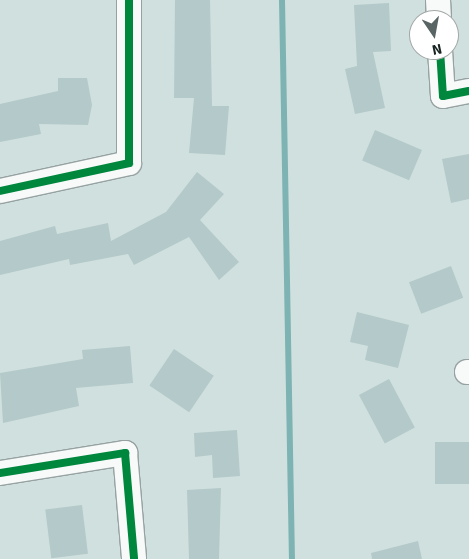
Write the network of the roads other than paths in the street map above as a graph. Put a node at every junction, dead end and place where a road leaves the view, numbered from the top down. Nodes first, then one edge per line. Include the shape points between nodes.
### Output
1 (128, 0) edge
2 (441, 60) edge
3 (469, 91) edge
4 (0, 191) edge
5 (0, 473) edge
6 (134, 559) edge

1 - 4 street via 129,163
2 - 3 street via 443,96
5 - 6 street via 125,453

